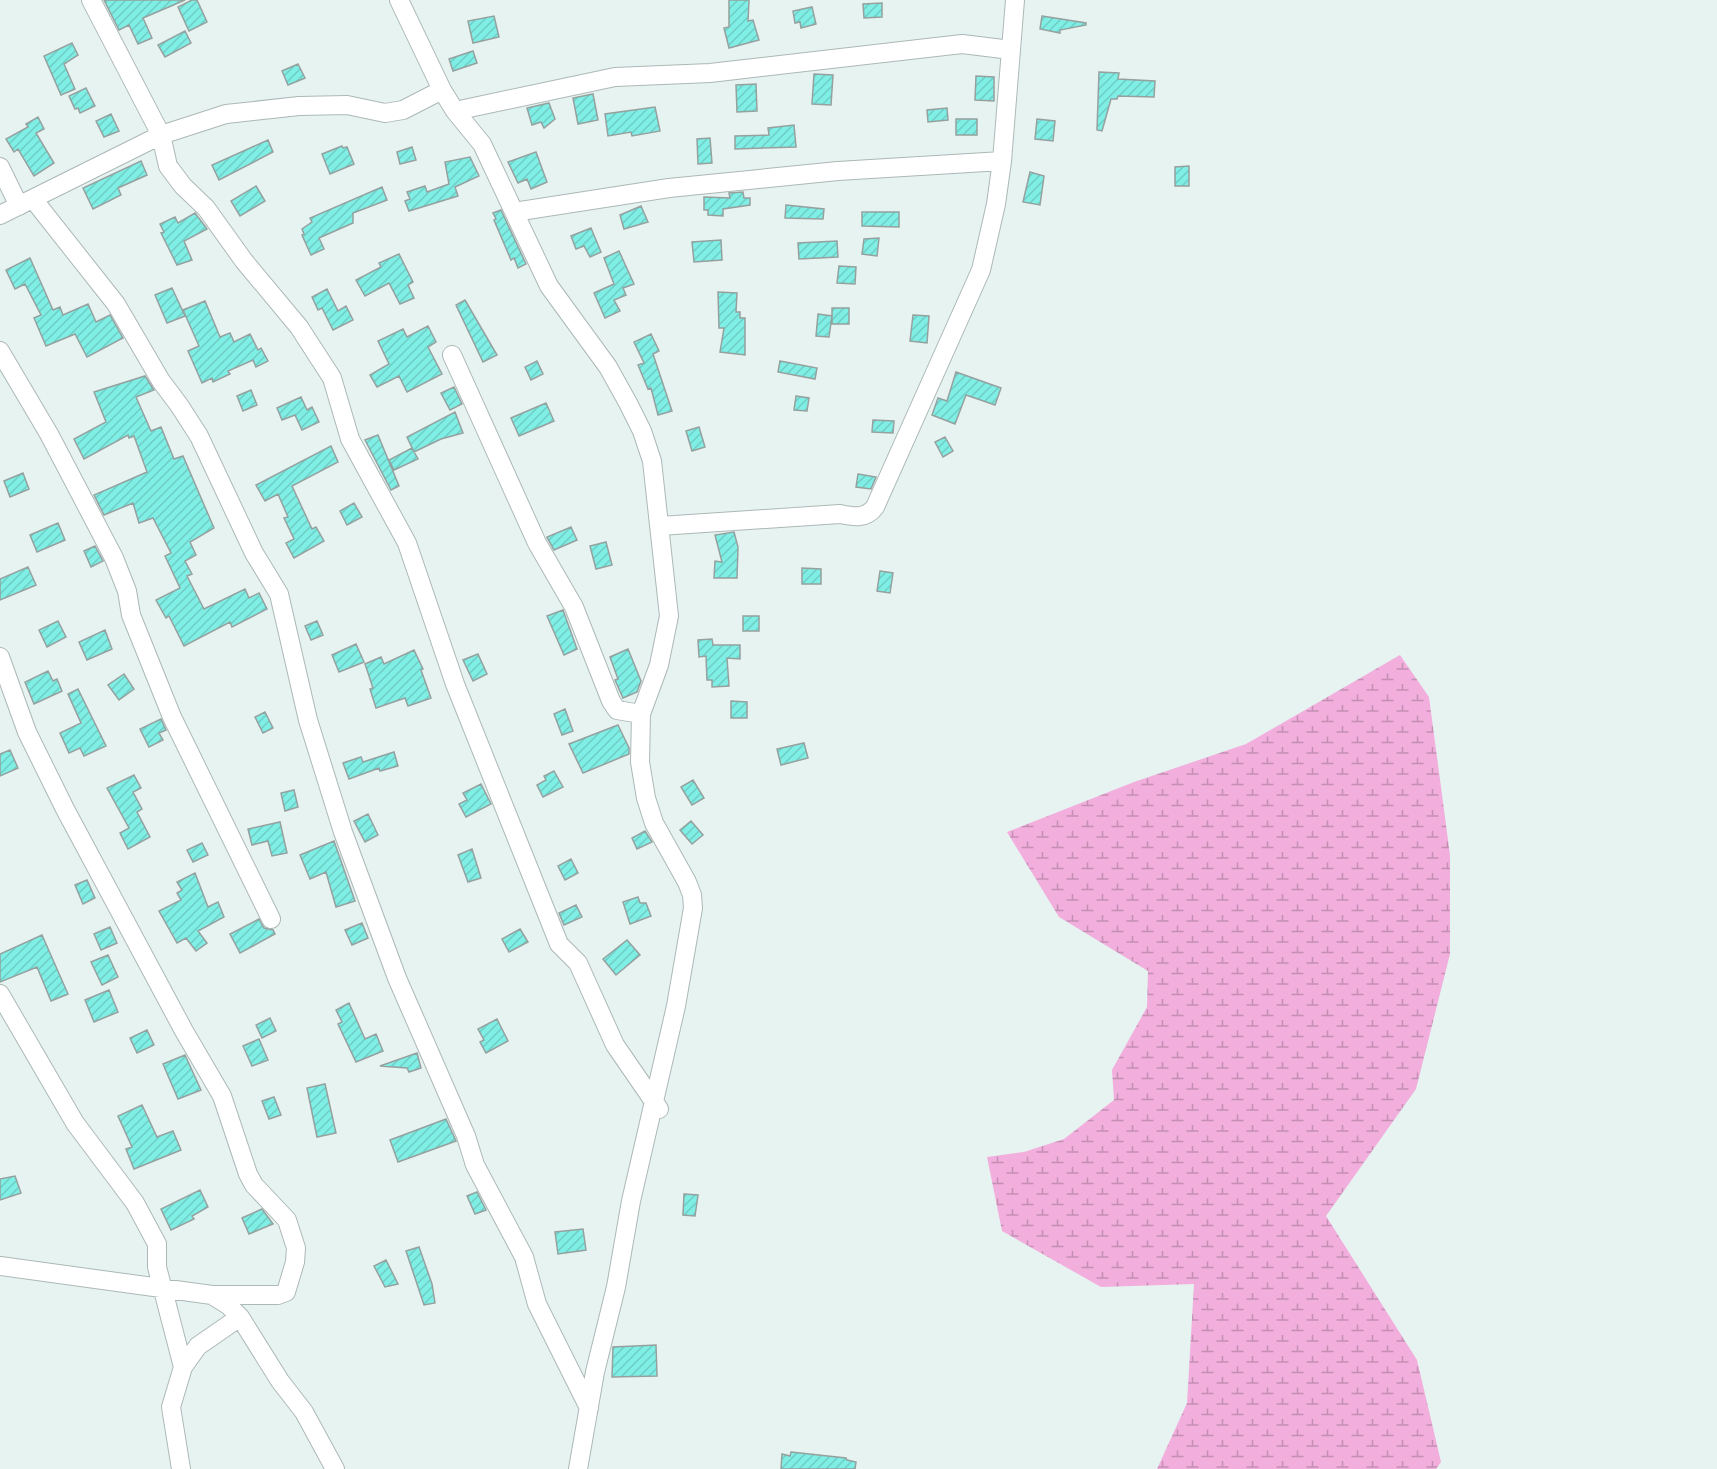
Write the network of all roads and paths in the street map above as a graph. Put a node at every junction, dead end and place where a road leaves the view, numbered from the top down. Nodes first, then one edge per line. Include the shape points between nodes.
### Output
1 (91, 0) edge
2 (399, 0) edge
3 (1015, 0) edge
4 (1011, 50) junction
5 (442, 90) junction
6 (455, 111) junction
7 (161, 135) junction
8 (1002, 161) junction
9 (0, 167) edge
10 (26, 202) junction
11 (514, 212) junction
12 (0, 215) edge
13 (0, 351) edge
14 (452, 355) dead end
15 (660, 526) junction
16 (0, 657) edge
17 (641, 714) junction
18 (272, 919) dead end
19 (0, 994) edge
20 (657, 1107) junction
21 (0, 1266) edge
22 (165, 1288) junction
23 (212, 1295) junction
24 (240, 1317) junction
25 (183, 1367) junction
26 (589, 1408) junction
27 (181, 1469) edge
28 (335, 1469) edge
29 (578, 1469) edge

1 - 7 street
2 - 5 street
3 - 4 street
4 - 6 street via 962,44 710,73 615,76
4 - 8 street
5 - 6 street
5 - 7 street via 402,110 385,113 347,105 299,106 226,114
6 - 11 street via 482,144
7 - 10 street
7 - 20 street via 168,166 206,208 298,327 332,378 350,439 406,543 455,684 559,944 578,963 615,1045
8 - 11 street via 838,171 669,188
8 - 15 street via 981,270 869,515
9 - 10 street
10 - 12 street
10 - 26 street via 116,304 189,420 254,554 279,594 308,720 343,832 397,978 476,1165 524,1257 537,1304
11 - 15 street via 549,286 608,367 642,431 651,461
13 - 18 street via 114,558 127,591 131,615 172,717
14 - 17 street via 518,504 574,607 611,701 617,710
15 - 17 street via 669,616
16 - 23 street via 27,732 222,1096 254,1185 287,1220 294,1236 295,1262 286,1292 278,1296
17 - 20 street via 640,762 646,798 654,823 692,895
19 - 22 street via 75,1123 135,1203 157,1244 157,1267
20 - 26 street
21 - 22 street
22 - 23 street
22 - 25 street
23 - 24 street
24 - 25 street via 198,1346
24 - 28 street via 304,1412
25 - 27 street via 171,1407
26 - 29 street

